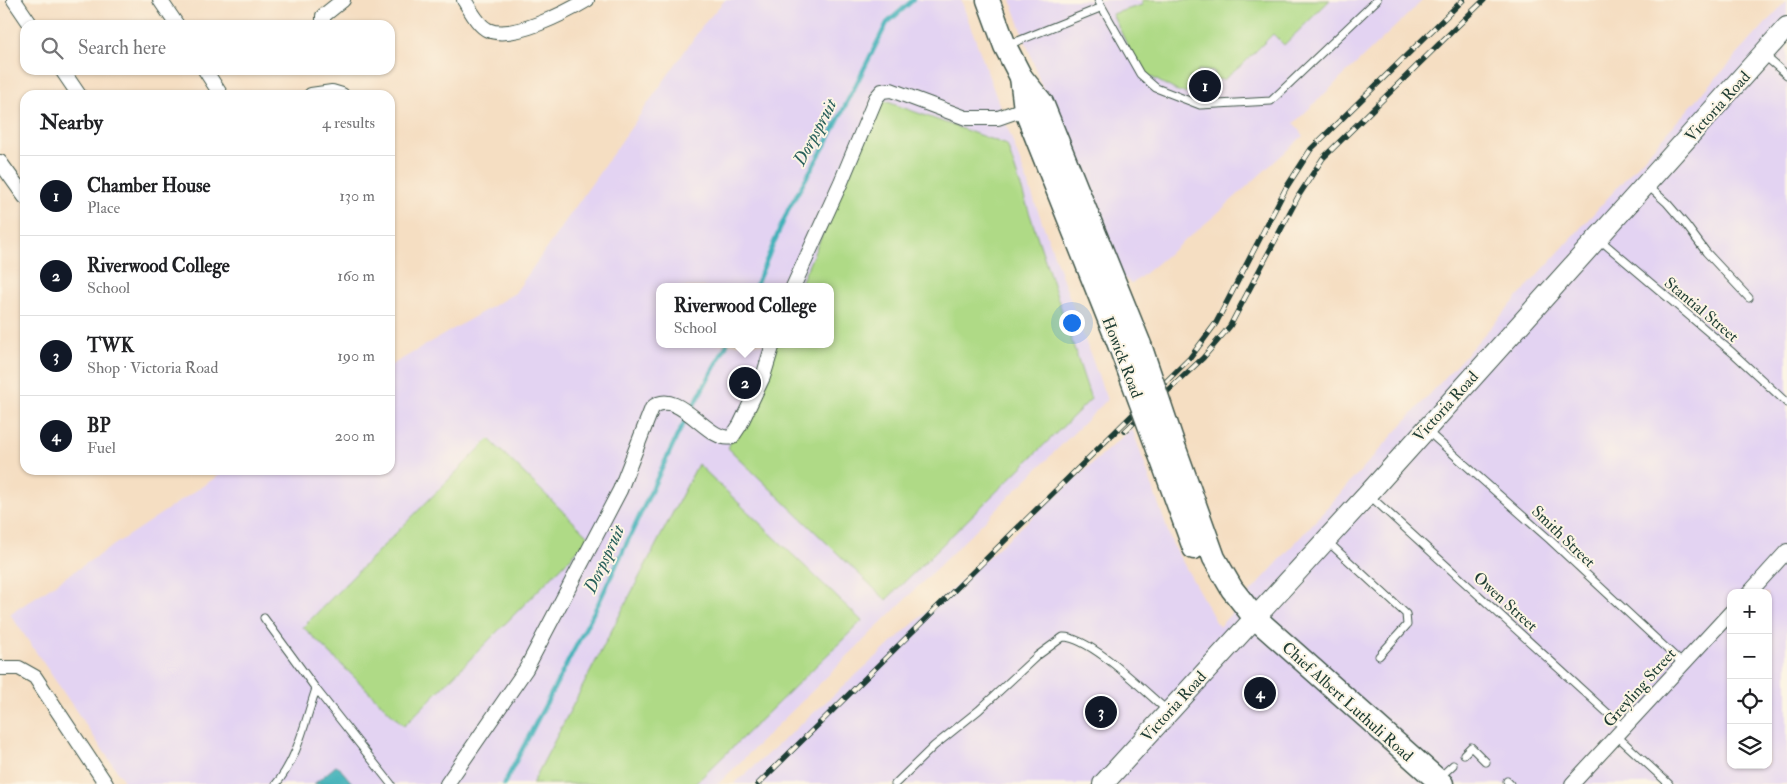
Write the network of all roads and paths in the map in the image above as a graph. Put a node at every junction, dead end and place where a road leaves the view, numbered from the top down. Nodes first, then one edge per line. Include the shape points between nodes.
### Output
1 (14, 0) edge
2 (160, 0) edge
3 (343, 0) edge
4 (464, 0) edge
5 (587, 0) edge
6 (1377, 0) edge
7 (989, 1) edge
8 (1099, 4) edge
9 (28, 20) edge
10 (174, 20) edge
11 (323, 20) edge
12 (1786, 31) edge
13 (1005, 46) junction
14 (1764, 54) junction
15 (65, 75) edge
16 (209, 75) edge
17 (1787, 75) edge
18 (76, 90) edge
19 (218, 90) edge
20 (1033, 106) junction
21 (0, 162) edge
22 (1647, 185) junction
23 (20, 190) edge
24 (1598, 238) junction
25 (795, 283) edge
26 (1749, 298) dead end
27 (772, 348) edge
28 (1787, 403) edge
29 (1424, 429) junction
30 (1368, 494) junction
31 (1326, 540) junction
32 (1787, 551) edge
33 (1753, 589) edge
34 (1727, 616) edge
35 (264, 618) dead end
36 (1248, 623) junction
37 (1379, 656) dead end
38 (1683, 664) junction
39 (0, 668) edge
40 (316, 689) junction
41 (1168, 711) junction
42 (1621, 732) junction
43 (1464, 754) dead end
44 (1486, 762) dead end
45 (1438, 778) edge
46 (106, 784) edge
47 (276, 784) edge
48 (391, 784) edge
49 (447, 784) edge
50 (895, 784) edge
51 (1103, 784) edge
52 (1572, 784) edge
53 (1669, 784) edge

1 - 9 street
2 - 10 street
3 - 11 street via 323,16
4 - 5 street via 485,28 496,32 543,22
6 - 8 lane via 1271,101 1216,105 1200,105 1156,88 1140,74
7 - 13 main road, Howick Road
8 - 13 lane
12 - 14 main road, Victoria Road
13 - 20 main road, Howick Road
14 - 17 lane
14 - 22 main road, Victoria Road
15 - 18 street
16 - 19 street
20 - 25 street via 998,118 966,118 891,90 881,92
20 - 36 main road, Howick Road, bridge via 1130,346 1167,452 1200,564 1219,598
21 - 23 street
22 - 24 main road, Victoria Road
22 - 26 lane
24 - 28 lane, Stantial Street
24 - 29 main road, Victoria Road
27 - 49 street via 763,377 734,436 718,436 700,420 675,406 660,404 652,408 620,490 530,660
29 - 30 main road, Victoria Road
29 - 38 lane, Smith Street via 1524,516
30 - 31 main road, Victoria Road
30 - 42 lane, Owen Street
31 - 36 main road, Victoria Road
31 - 37 lane via 1406,614 1407,625
32 - 33 street
34 - 38 street, Greyling Street
35 - 40 lane
36 - 41 main road, Victoria Road
36 - 45 main road, Chief Albert Luthuli Road
38 - 42 street, Greyling Street
39 - 46 street via 19,668 34,677
40 - 47 lane via 296,749
40 - 48 lane
41 - 50 lane via 1097,651 1078,639 1058,638
41 - 51 main road, Victoria Road
42 - 52 street, Greyling Street
42 - 53 lane, Owen Street
43 - 44 lane via 1471,747

